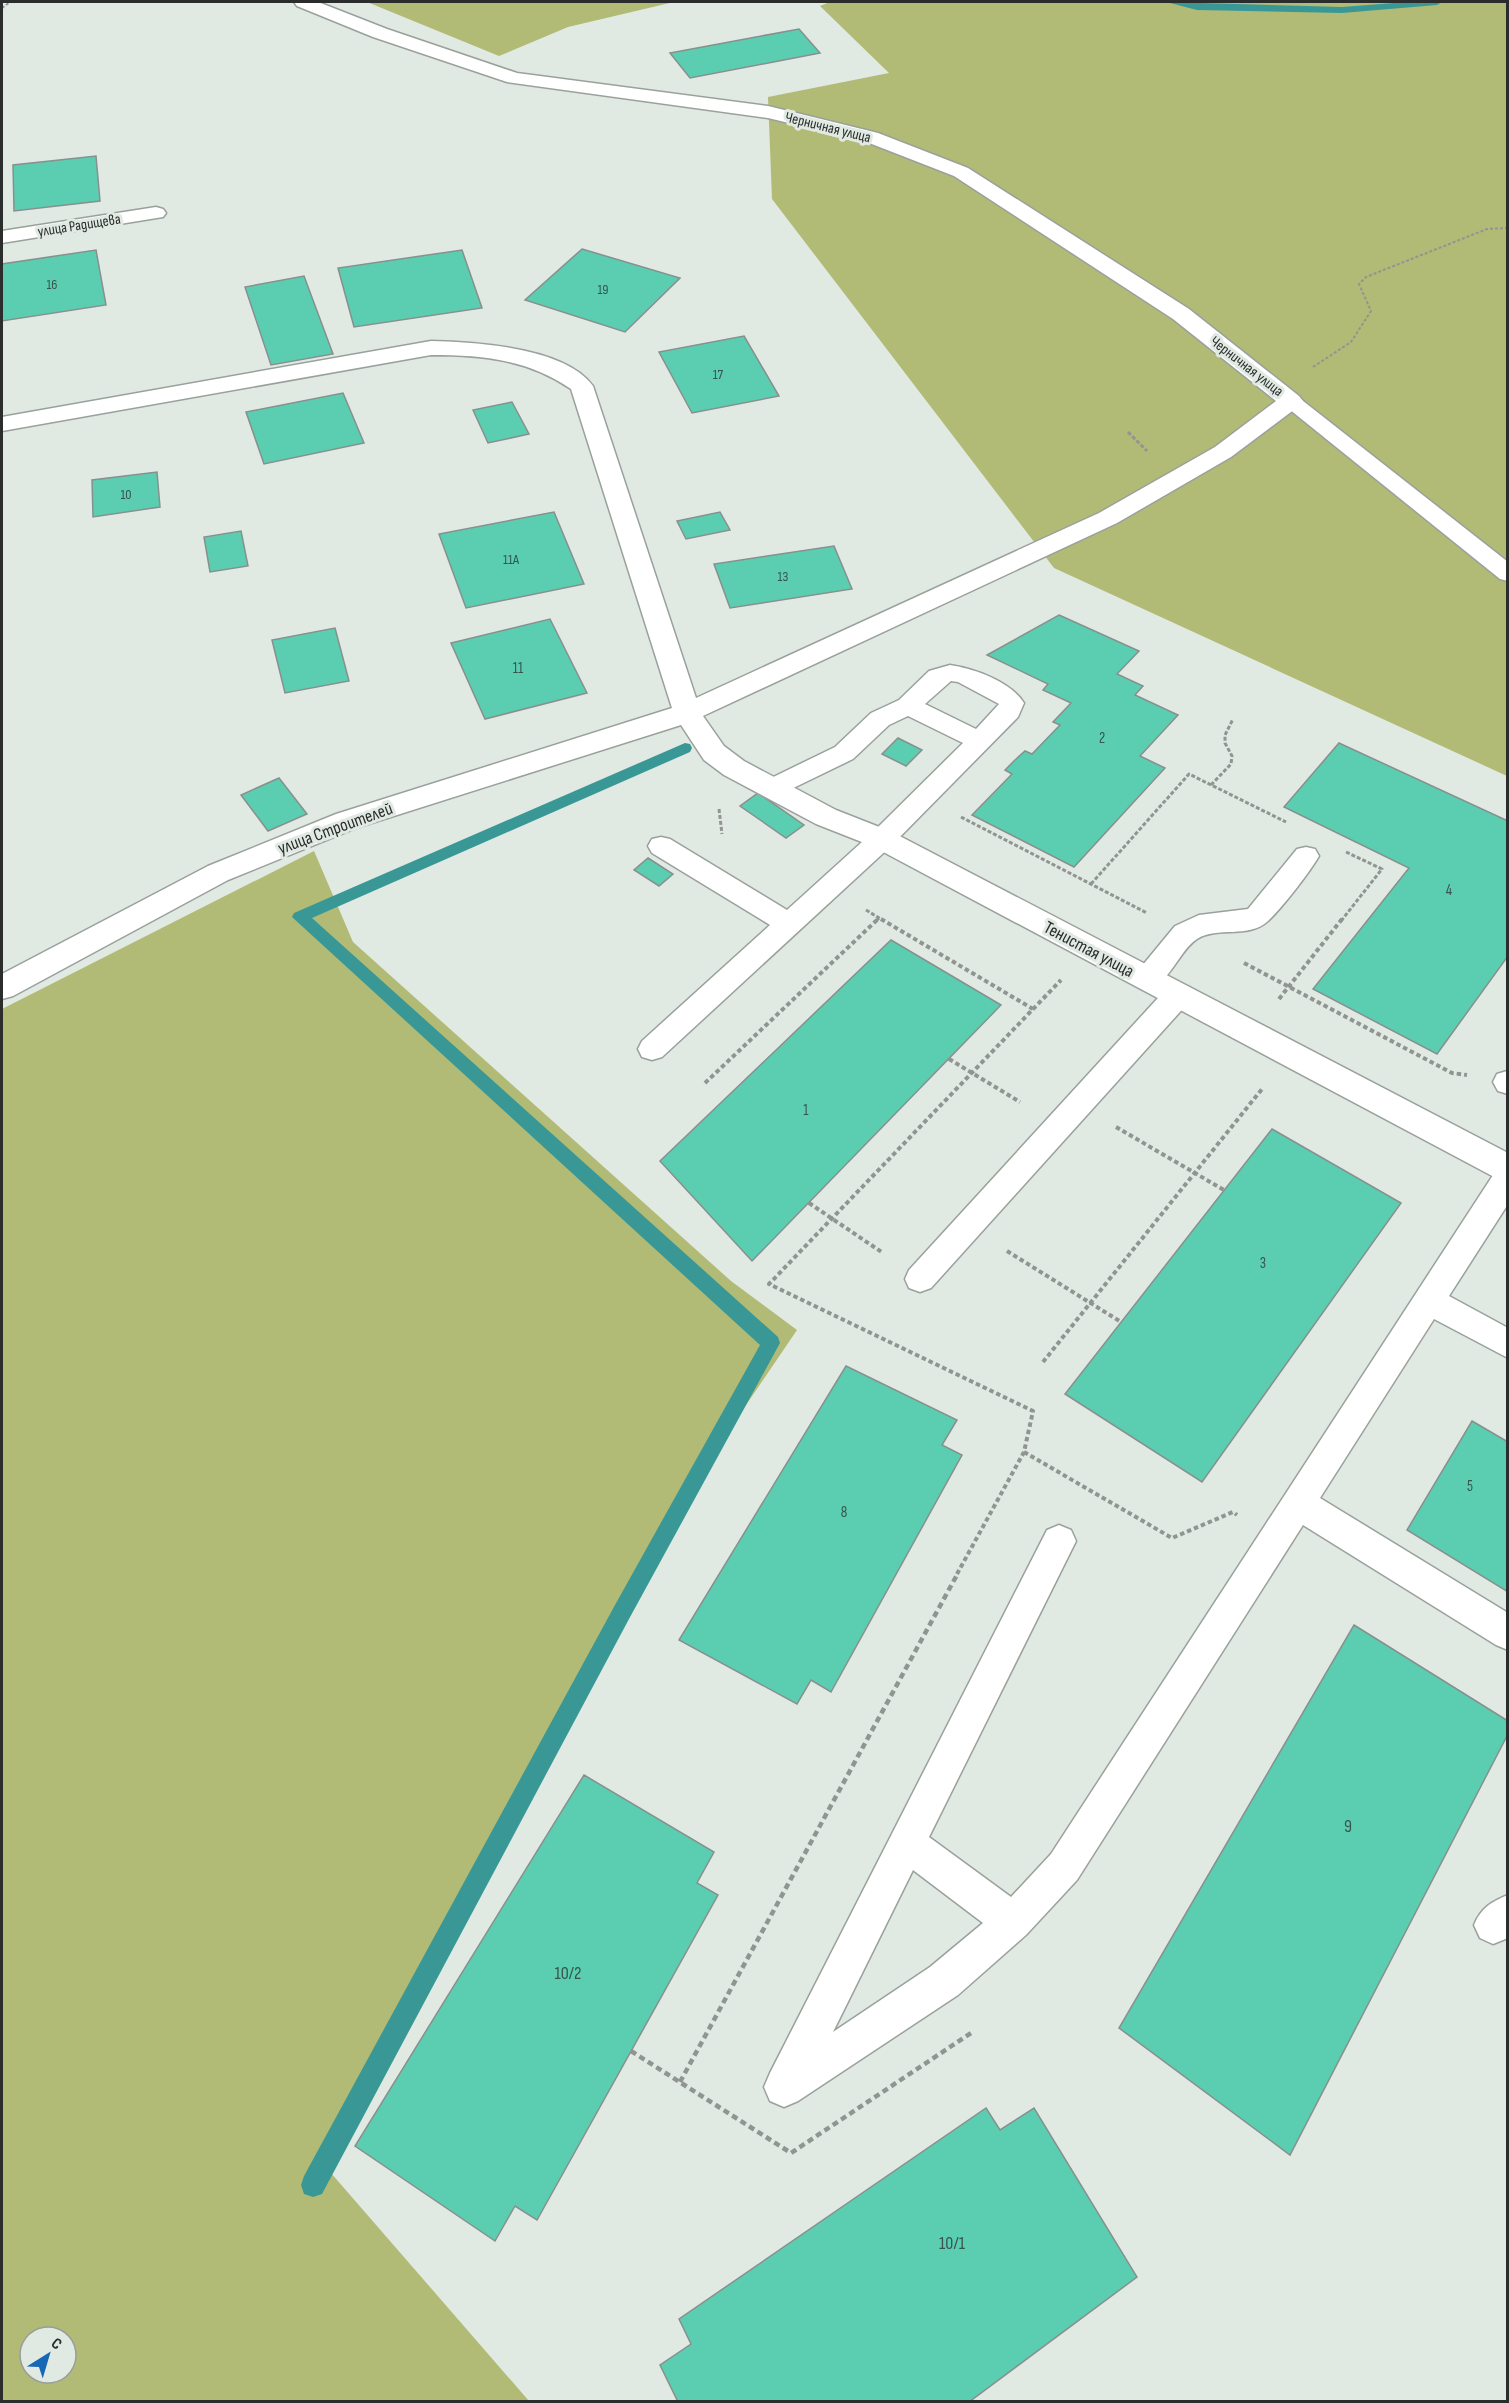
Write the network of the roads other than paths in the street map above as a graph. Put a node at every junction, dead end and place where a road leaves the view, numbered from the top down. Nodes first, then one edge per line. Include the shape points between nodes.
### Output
1 (303, 2) edge
2 (156, 213) dead end
3 (2, 237) edge
4 (1291, 401) junction
5 (2, 424) edge
6 (1508, 574) edge
7 (908, 706) junction
8 (687, 713) junction
9 (980, 741) junction
10 (772, 788) junction
11 (882, 839) junction
12 (661, 846) dead end
13 (1306, 856) dead end
14 (789, 924) junction
15 (1147, 979) junction
16 (2, 988) edge
17 (1178, 995) junction
18 (652, 1049) dead end
19 (1508, 1170) edge
20 (1508, 1178) edge
21 (920, 1279) dead end
22 (1429, 1300) junction
23 (1508, 1344) edge
24 (1298, 1503) junction
25 (1059, 1541) dead end
26 (1508, 1633) edge
27 (907, 1843) junction
28 (1013, 1922) junction

1 - 4 street, Черничная улица via 380,33 514,78 768,112 871,137 961,172 1181,314
2 - 3 street, улица Радищева
4 - 6 lane
4 - 8 street, улица Строителей via 1223,452 1108,518
5 - 8 street, Тенистая улица via 431,348 502,352 562,370 581,386
7 - 9 lane
7 - 9 lane via 938,677 950,673 1005,695 1012,703 1009,711
7 - 10 lane via 880,719 844,753
8 - 10 street, Тенистая улица via 714,753
8 - 16 street, улица Строителей via 346,821 218,873
9 - 11 lane
10 - 11 street, Тенистая улица via 826,817
11 - 14 lane
11 - 15 street, Тенистая улица
12 - 14 lane
13 - 15 lane via 1257,916 1199,925 1185,933
14 - 18 lane
15 - 17 street, Тенистая улица
17 - 19 street, Тенистая улица
17 - 21 lane
20 - 22 lane
22 - 23 lane
22 - 24 lane
24 - 26 lane
24 - 28 lane via 1064,1867
25 - 27 lane
27 - 28 lane
27 - 28 lane via 784,2087 944,1981

